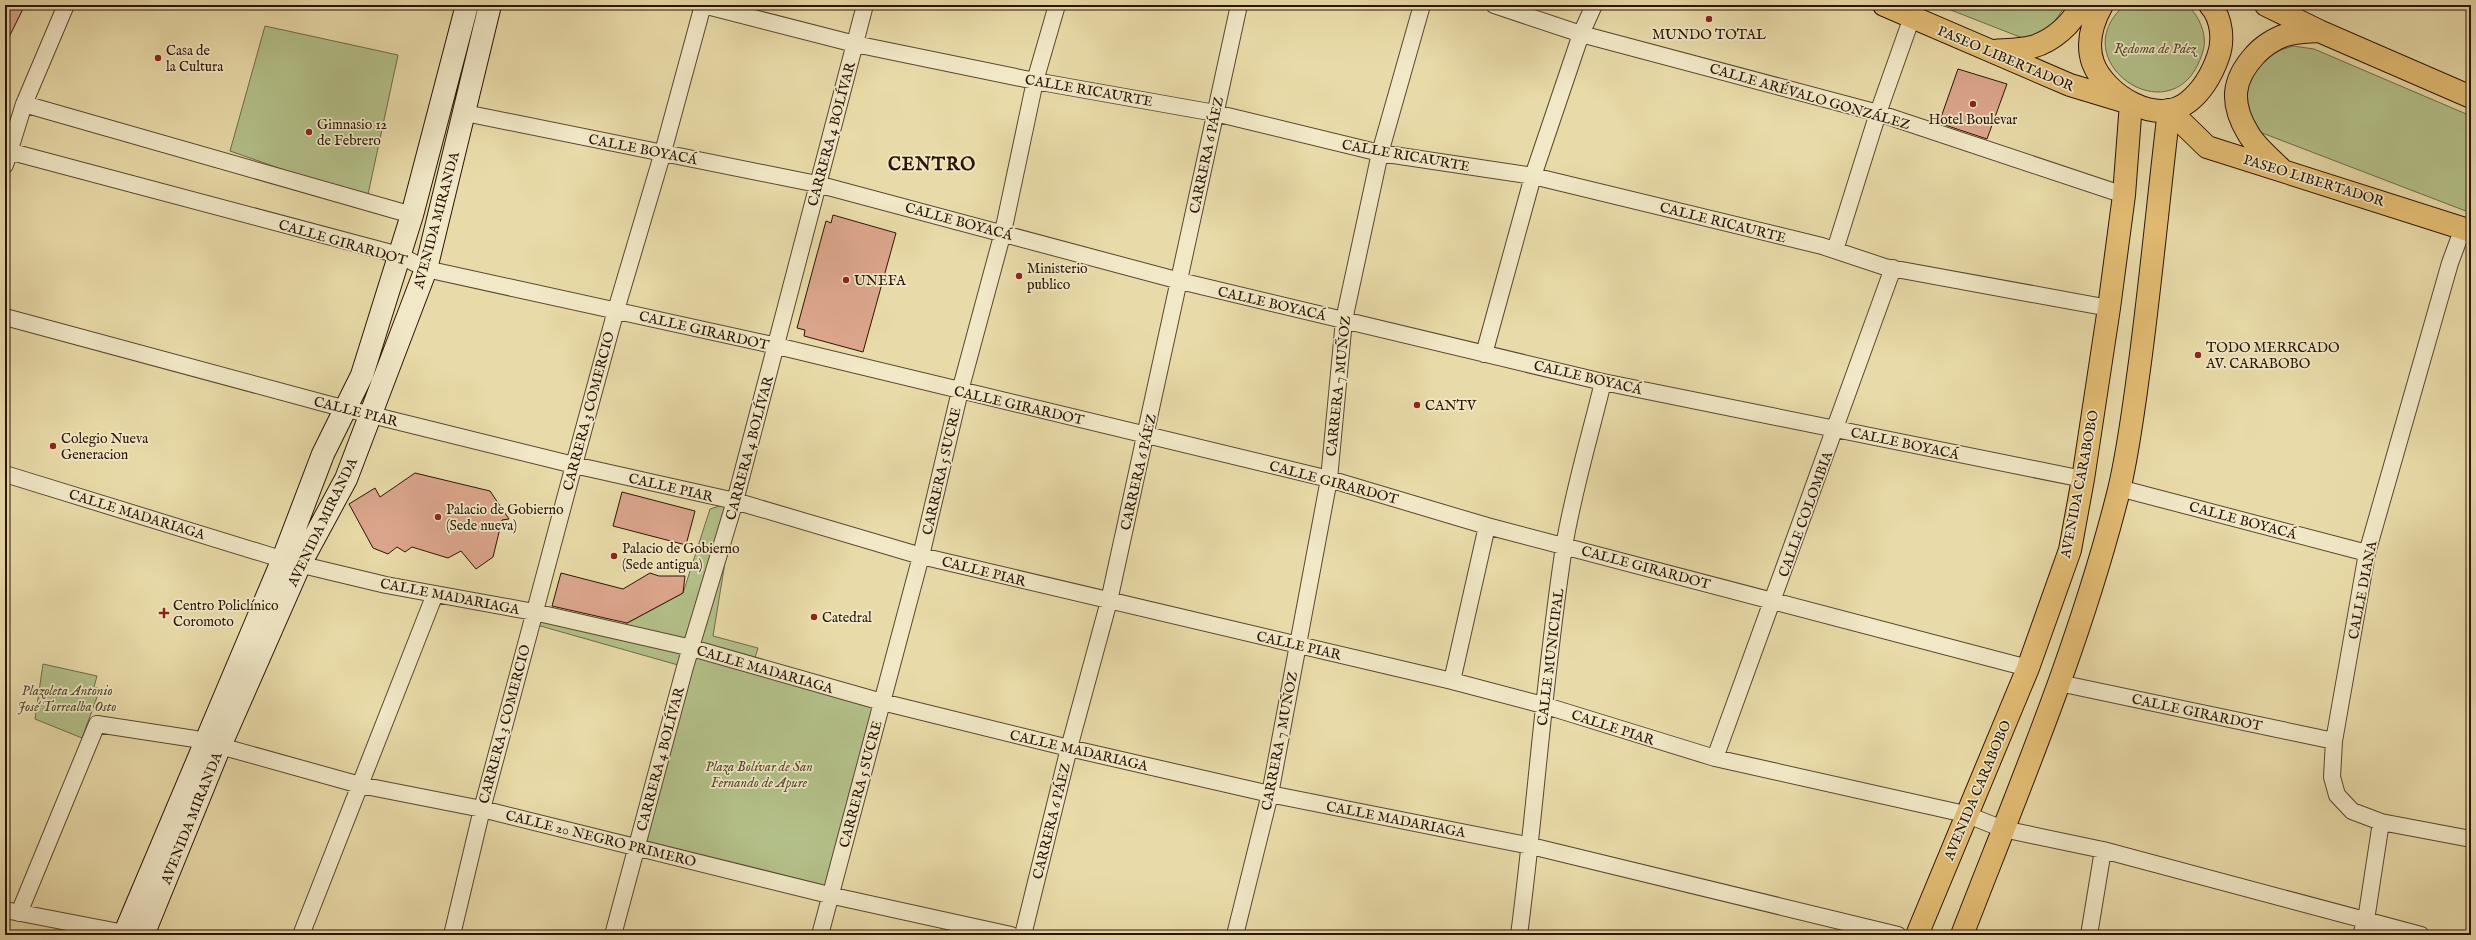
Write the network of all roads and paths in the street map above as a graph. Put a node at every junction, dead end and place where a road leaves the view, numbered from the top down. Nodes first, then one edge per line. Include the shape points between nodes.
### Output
1 (66, 5) edge
2 (467, 5) edge
3 (490, 5) edge
4 (703, 5) edge
5 (865, 5) edge
6 (1057, 5) edge
7 (1239, 5) edge
8 (1422, 5) edge
9 (1494, 5) edge
10 (1594, 5) edge
11 (1884, 5) edge
12 (2081, 5) edge
13 (2102, 5) edge
14 (2210, 5) edge
15 (2266, 5) edge
16 (1912, 17) junction
17 (2319, 31) junction
18 (1581, 34) junction
19 (855, 44) junction
20 (1993, 51) junction
21 (1035, 81) junction
22 (2471, 97) edge
23 (2130, 103) junction
24 (24, 104) junction
25 (2168, 110) junction
26 (465, 113) junction
27 (1878, 113) junction
28 (1215, 114) junction
29 (663, 152) junction
30 (1380, 153) junction
31 (7, 158) edge
32 (2281, 170) junction
33 (1534, 176) junction
34 (817, 184) junction
35 (2124, 195) junction
36 (412, 215) junction
37 (2467, 229) edge
38 (1003, 232) junction
39 (1835, 250) junction
40 (399, 255) junction
41 (426, 268) junction
42 (1893, 268) junction
43 (1180, 281) junction
44 (2109, 308) junction
45 (616, 310) junction
46 (5, 317) edge
47 (1344, 320) junction
48 (776, 346) junction
49 (1484, 354) junction
50 (1603, 382) junction
51 (960, 391) junction
52 (345, 408) junction
53 (370, 414) junction
54 (1836, 429) junction
55 (1147, 435) junction
56 (574, 465) junction
57 (5, 474) edge
58 (1329, 479) junction
59 (2083, 480) junction
60 (2120, 488) junction
61 (735, 501) junction
62 (1486, 526) junction
63 (1565, 546) junction
64 (2367, 553) junction
65 (921, 556) junction
66 (291, 561) junction
67 (435, 594) junction
68 (1109, 601) junction
69 (1773, 601) junction
70 (534, 612) junction
71 (1299, 644) junction
72 (692, 648) junction
73 (2028, 668) junction
74 (1452, 681) junction
75 (2060, 683) junction
76 (882, 702) junction
77 (1543, 705) junction
78 (2334, 741) junction
79 (213, 744) junction
80 (1069, 748) junction
81 (1715, 758) junction
82 (360, 785) junction
83 (1270, 794) junction
84 (482, 809) junction
85 (1966, 814) junction
86 (2381, 822) junction
87 (2003, 830) junction
88 (2471, 839) edge
89 (1531, 846) junction
90 (637, 847) junction
91 (2103, 850) junction
92 (830, 895) junction
93 (12, 911) edge
94 (2366, 920) junction
95 (132, 935) edge
96 (301, 935) edge
97 (452, 935) edge
98 (613, 935) edge
99 (820, 935) edge
100 (1012, 935) edge
101 (1023, 935) edge
102 (1235, 935) edge
103 (1519, 935) edge
104 (1898, 935) edge
105 (1917, 935) edge
106 (1962, 935) edge
107 (2090, 935) edge
108 (2361, 935) edge
109 (2421, 935) edge

1 - 24 street
2 - 36 main road, AVENIDA MIRANDA
3 - 26 main road, AVENIDA MIRANDA
4 - 19 street, CALLE RICAURTE
4 - 29 street, CARRERA 3 COMERCIO
5 - 19 street, CARRERA 4 BOLÍVAR
6 - 21 street, CARRERA 5 SUCRE
7 - 28 street, CARRERA 6 PÁEZ
8 - 30 street, CARRERA 7 MUÑOZ
9 - 18 street, CALLE ARÉVALO GONZÁLEZ
10 - 18 street
11 - 16 main road, PASEO LIBERTADOR
12 - 20 main road via 2072,22 2032,47
13 - 23 main road via 2094,20 2090,42 2093,63 2103,82
14 - 25 main road via 2215,11 2221,31 2219,53 2212,74 2187,103
15 - 17 main road
16 - 20 main road, PASEO LIBERTADOR
16 - 27 street
17 - 22 main road
17 - 32 main road via 2285,35 2272,42 2259,51 2242,69 2236,87 2237,110 2248,134
18 - 27 street, CALLE ARÉVALO GONZÁLEZ
18 - 33 street
19 - 21 street, CALLE RICAURTE
19 - 34 street, CARRERA 4 BOLÍVAR
20 - 23 main road, PASEO LIBERTADOR via 2088,92
21 - 28 street, CALLE RICAURTE
21 - 38 street, CARRERA 5 SUCRE
23 - 25 main road via 2150,110
23 - 35 main road, AVENIDA CARABOBO
24 - 31 street
24 - 36 street
25 - 32 main road, PASEO LIBERTADOR via 2207,148
25 - 60 main road via 2143,337
26 - 29 street, CALLE BOYACÁ
26 - 41 main road, AVENIDA MIRANDA
27 - 35 street, CALLE ARÉVALO GONZÁLEZ
27 - 39 street
28 - 30 street, CALLE RICAURTE
28 - 43 street, CARRERA 6 PÁEZ
29 - 34 street, CALLE BOYACÁ
29 - 45 street, CARRERA 3 COMERCIO
30 - 33 street, CALLE RICAURTE
30 - 47 street, CARRERA 7 MUÑOZ
31 - 40 street, CALLE GIRARDOT
32 - 37 main road, PASEO LIBERTADOR
33 - 39 street, CALLE RICAURTE
33 - 49 street
34 - 38 street, CALLE BOYACÁ
34 - 48 street, CARRERA 4 BOLÍVAR
35 - 44 main road, AVENIDA CARABOBO
36 - 40 main road, AVENIDA MIRANDA
37 - 64 street, CALLE DIANA via 2450,262
38 - 43 street, CALLE BOYACÁ
38 - 51 street, CARRERA 5 SUCRE
39 - 42 street, CALLE RICAURTE
40 - 41 street, CALLE GIRARDOT
40 - 52 main road, AVENIDA MIRANDA via 362,375
41 - 45 street, CALLE GIRARDOT
41 - 53 main road, AVENIDA MIRANDA
42 - 44 street, CALLE RICAURTE
42 - 54 street, CALLE COLOMBIA
43 - 47 street, CALLE BOYACÁ
43 - 55 street, CARRERA 6 PÁEZ
44 - 59 main road, AVENIDA CARABOBO
45 - 48 street, CALLE GIRARDOT
45 - 56 street, CARRERA 3 COMERCIO
46 - 52 street, CALLE PIAR
47 - 49 street, CALLE BOYACÁ
47 - 58 street, CARRERA 7 MUÑOZ
48 - 51 street, CALLE GIRARDOT
48 - 61 street, CARRERA 4 BOLÍVAR
49 - 50 street, CALLE BOYACÁ
50 - 54 street, CALLE BOYACÁ
50 - 63 street, CALLE MUNICIPAL
51 - 55 street, CALLE GIRARDOT
51 - 65 street, CARRERA 5 SUCRE
52 - 53 street, CALLE PIAR
52 - 66 main road, AVENIDA MIRANDA via 323,454
53 - 56 street, CALLE PIAR
53 - 66 main road, AVENIDA MIRANDA via 346,479
54 - 59 street, CALLE BOYACÁ
54 - 69 street, CALLE COLOMBIA
55 - 58 street, CALLE GIRARDOT
55 - 68 street, CARRERA 6 PÁEZ
56 - 61 street, CALLE PIAR
56 - 70 street, CARRERA 3 COMERCIO
57 - 66 street, CALLE MADARIAGA
58 - 62 street, CALLE GIRARDOT
58 - 71 street, CARRERA 7 MUÑOZ
59 - 73 main road, AVENIDA CARABOBO via 2070,550
60 - 64 street, CALLE BOYACÁ
60 - 75 main road
61 - 65 street, CALLE PIAR
61 - 72 street, CARRERA 4 BOLÍVAR
62 - 63 street, CALLE GIRARDOT
62 - 74 street
63 - 69 street, CALLE GIRARDOT
63 - 77 street, CALLE MUNICIPAL
64 - 78 street, CALLE DIANA
65 - 68 street, CALLE PIAR
65 - 76 street, CARRERA 5 SUCRE
66 - 67 street, CALLE MADARIAGA via 386,585
66 - 79 main road, AVENIDA MIRANDA
67 - 70 street, CALLE MADARIAGA
67 - 82 street
68 - 71 street, CALLE PIAR
68 - 80 street, CARRERA 6 PÁEZ
69 - 73 street, CALLE GIRARDOT
69 - 81 street, CALLE COLOMBIA
70 - 72 street, CALLE MADARIAGA
70 - 84 street, CARRERA 3 COMERCIO
71 - 74 street, CALLE PIAR
71 - 83 street, CARRERA 7 MUÑOZ
72 - 76 street, CALLE MADARIAGA
72 - 90 street, CARRERA 4 BOLÍVAR
73 - 85 main road, AVENIDA CARABOBO
74 - 77 street, CALLE PIAR
75 - 78 street, CALLE GIRARDOT
75 - 87 main road
76 - 80 street, CALLE MADARIAGA
76 - 92 street, CARRERA 5 SUCRE
77 - 81 street, CALLE PIAR
77 - 89 street, CALLE MUNICIPAL
78 - 86 street, CALLE DIANA via 2332,777 2337,795 2352,811
79 - 82 street, CALLE 20 NEGRO PRIMERO
79 - 93 street, CALLE 20 NEGRO PRIMERO via 97,724
79 - 95 main road, AVENIDA MIRANDA
80 - 83 street, CALLE MADARIAGA
80 - 101 street, CARRERA 6 PÁEZ
81 - 85 street, CALLE PIAR
82 - 84 street, CALLE 20 NEGRO PRIMERO
82 - 96 street
83 - 89 street, CALLE MADARIAGA
83 - 102 street, CARRERA 7 MUÑOZ
84 - 90 street, CALLE 20 NEGRO PRIMERO
84 - 97 street, CARRERA 3 COMERCIO
85 - 87 street, CALLE PIAR
85 - 105 main road, AVENIDA CARABOBO
86 - 88 street, CALLE DIANA
86 - 94 street
87 - 91 street, CALLE PIAR
87 - 106 main road
89 - 103 street, CALLE MUNICIPAL
89 - 104 street, CALLE MADARIAGA
90 - 92 street, CALLE 20 NEGRO PRIMERO
90 - 98 street, CARRERA 4 BOLÍVAR
91 - 94 street, CALLE PIAR
91 - 107 street
92 - 99 street, CARRERA 5 SUCRE
92 - 100 street, CALLE 20 NEGRO PRIMERO
93 - 95 street
94 - 108 street
94 - 109 street, CALLE PIAR

